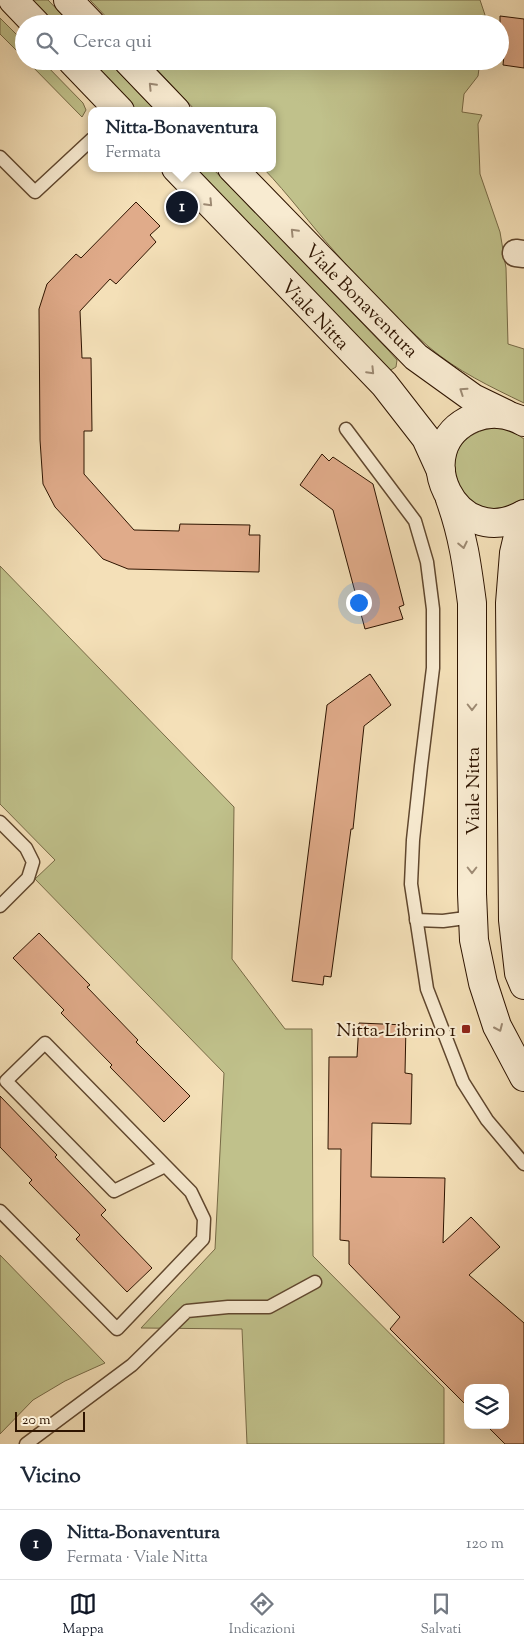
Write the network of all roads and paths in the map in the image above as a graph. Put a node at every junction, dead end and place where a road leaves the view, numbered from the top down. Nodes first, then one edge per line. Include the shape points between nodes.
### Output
1 (13, 0) edge
2 (68, 0) edge
3 (27, 15) edge
4 (82, 15) edge
5 (81, 70) edge
6 (137, 70) edge
7 (116, 107) edge
8 (172, 107) edge
9 (88, 144) edge
10 (0, 157) edge
11 (180, 172) edge
12 (236, 172) edge
13 (515, 418) edge
14 (346, 429) dead end
15 (440, 471) junction
16 (450, 499) junction
17 (523, 515) edge
18 (0, 822) edge
19 (0, 906) edge
20 (472, 917) junction
21 (416, 920) junction
22 (524, 985) edge
23 (524, 1077) edge
24 (524, 1164) edge
25 (166, 1166) junction
26 (0, 1211) edge
27 (315, 1282) dead end
28 (26, 1444) edge

1 - 3 main road
2 - 4 main road
5 - 7 main road
8 -> 6 main road
9 - 10 lane via 35,192
11 -> 15 main road, Viale Nitta via 384,384 426,438
13 -> 12 main road, Viale Bonaventura via 474,398 416,357
13 - 15 main road via 484,414 459,427 443,450
14 - 21 lane via 415,521 427,562 433,608 433,668 413,840 411,884
15 - 16 main road, Viale Nitta
16 - 17 main road via 464,513 483,522 503,522
16 -> 20 main road, Viale Nitta via 460,527 472,603
17 - 22 main road via 514,552 510,613 514,920 519,973
18 - 19 lane via 26,848 32,862 28,878
20 - 21 lane
20 -> 23 main road, Viale Nitta via 483,983 497,1026
21 - 24 lane via 427,989 463,1082 487,1120
25 - 25 lane via 45,1043 6,1081 114,1191
25 - 26 lane via 191,1192 204,1218 203,1239 117,1329
27 - 28 lane via 269,1307 187,1311 132,1365

